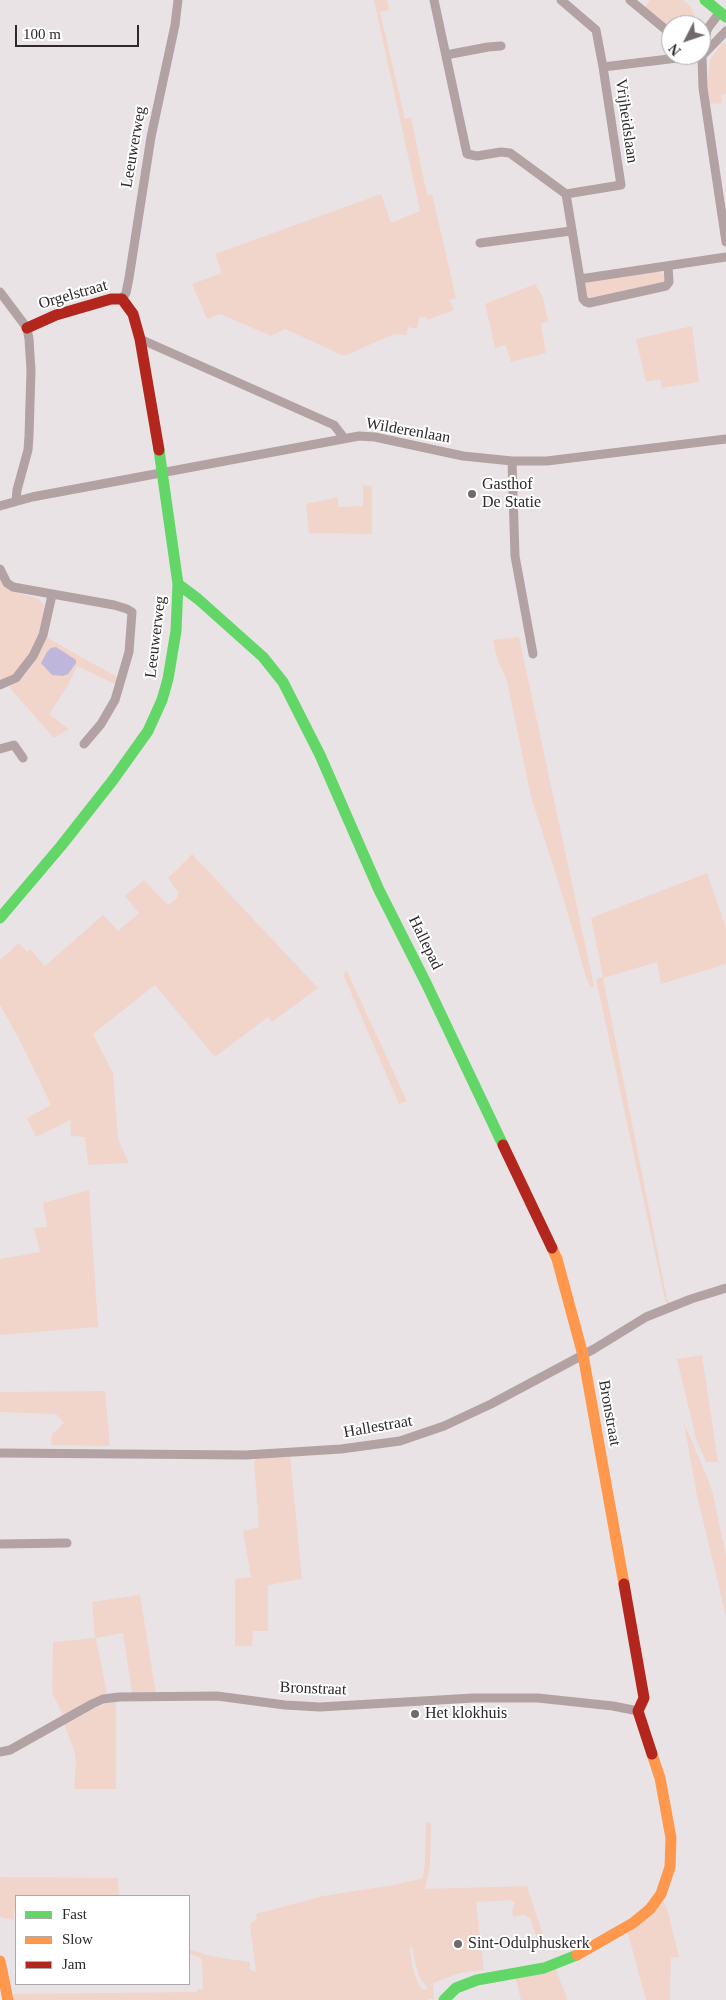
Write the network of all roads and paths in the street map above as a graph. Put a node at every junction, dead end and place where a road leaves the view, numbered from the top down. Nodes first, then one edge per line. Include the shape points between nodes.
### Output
1 (178, 0) edge
2 (434, 0) edge
3 (561, 0) edge
4 (630, 0) edge
5 (705, 0) edge
6 (723, 15) edge
7 (711, 25) edge
8 (661, 26) edge
9 (726, 31) edge
10 (711, 44) edge
11 (501, 46) dead end
12 (446, 55) junction
13 (661, 60) edge
14 (698, 65) edge
15 (603, 67) junction
16 (566, 194) junction
17 (571, 231) junction
18 (726, 242) edge
19 (480, 243) dead end
20 (726, 258) edge
21 (668, 266) junction
22 (580, 279) junction
23 (0, 292) edge
24 (122, 299) junction
25 (27, 328) junction
26 (140, 338) junction
27 (344, 438) junction
28 (726, 439) edge
29 (512, 462) junction
30 (163, 473) junction
31 (16, 501) junction
32 (0, 506) edge
33 (0, 569) edge
34 (178, 584) junction
35 (52, 595) junction
36 (534, 654) dead end
37 (0, 685) edge
38 (84, 744) dead end
39 (0, 749) edge
40 (23, 758) dead end
41 (0, 918) edge
42 (726, 1288) edge
43 (583, 1355) junction
44 (0, 1453) edge
45 (67, 1543) dead end
46 (0, 1544) edge
47 (638, 1711) junction
48 (0, 1752) edge
49 (0, 1962) edge
50 (8, 2000) edge
51 (444, 2000) edge

1 - 24 street, Leeuwerweg via 151,137 129,278
2 - 12 street
3 - 15 street via 596,30
4 - 8 street
5 - 6 street
6 - 7 street
9 - 10 street
11 - 12 street
12 - 16 street via 467,154 510,153
13 - 15 street, Vrijheidslaan
14 - 18 street
15 - 16 street, Vrijheidslaan via 621,185
16 - 17 street
17 - 19 street
17 - 22 street
20 - 21 street
21 - 22 street
21 - 22 street via 669,282 666,286 589,303 583,298
23 - 25 street
24 - 25 street, Orgelstraat via 101,301
24 - 26 street, Orgelstraat via 133,314
25 - 31 street, Orgelstraat via 31,370 29,436
26 - 27 street via 334,425
26 - 30 street, Leeuwerweg
27 - 29 street, Wilderenlaan via 375,437 463,456
27 - 30 street, Wilderenlaan
28 - 29 street, Wilderenlaan via 547,461
29 - 36 street via 515,556
30 - 31 street, Wilderenlaan
30 - 34 street, Leeuwerweg
31 - 32 street, Wilderenlaan
33 - 35 street via 13,587
34 - 41 street, Leeuwerweg via 172,659 162,700 148,731 61,846
34 - 43 street, Hallepad via 263,657 283,682 320,755 379,890 557,1259
35 - 37 street via 43,635 33,656 16,678
35 - 38 street via 114,605 132,612 129,652 116,700
39 - 40 street via 14,745
42 - 43 street, Hallestraat via 652,1314
43 - 44 street, Hallestraat via 444,1426 408,1439 373,1446 246,1455
43 - 47 street, Bronstraat via 639,1665 644,1698
45 - 46 street
47 - 48 street, Bronstraat via 538,1698 473,1698 320,1708 217,1696 119,1697 92,1704 10,1750
47 - 51 street, Bronstraat via 660,1778 671,1838 670,1867 661,1894 644,1914 586,1951 544,1968 477,1980 450,1992
49 - 50 street

